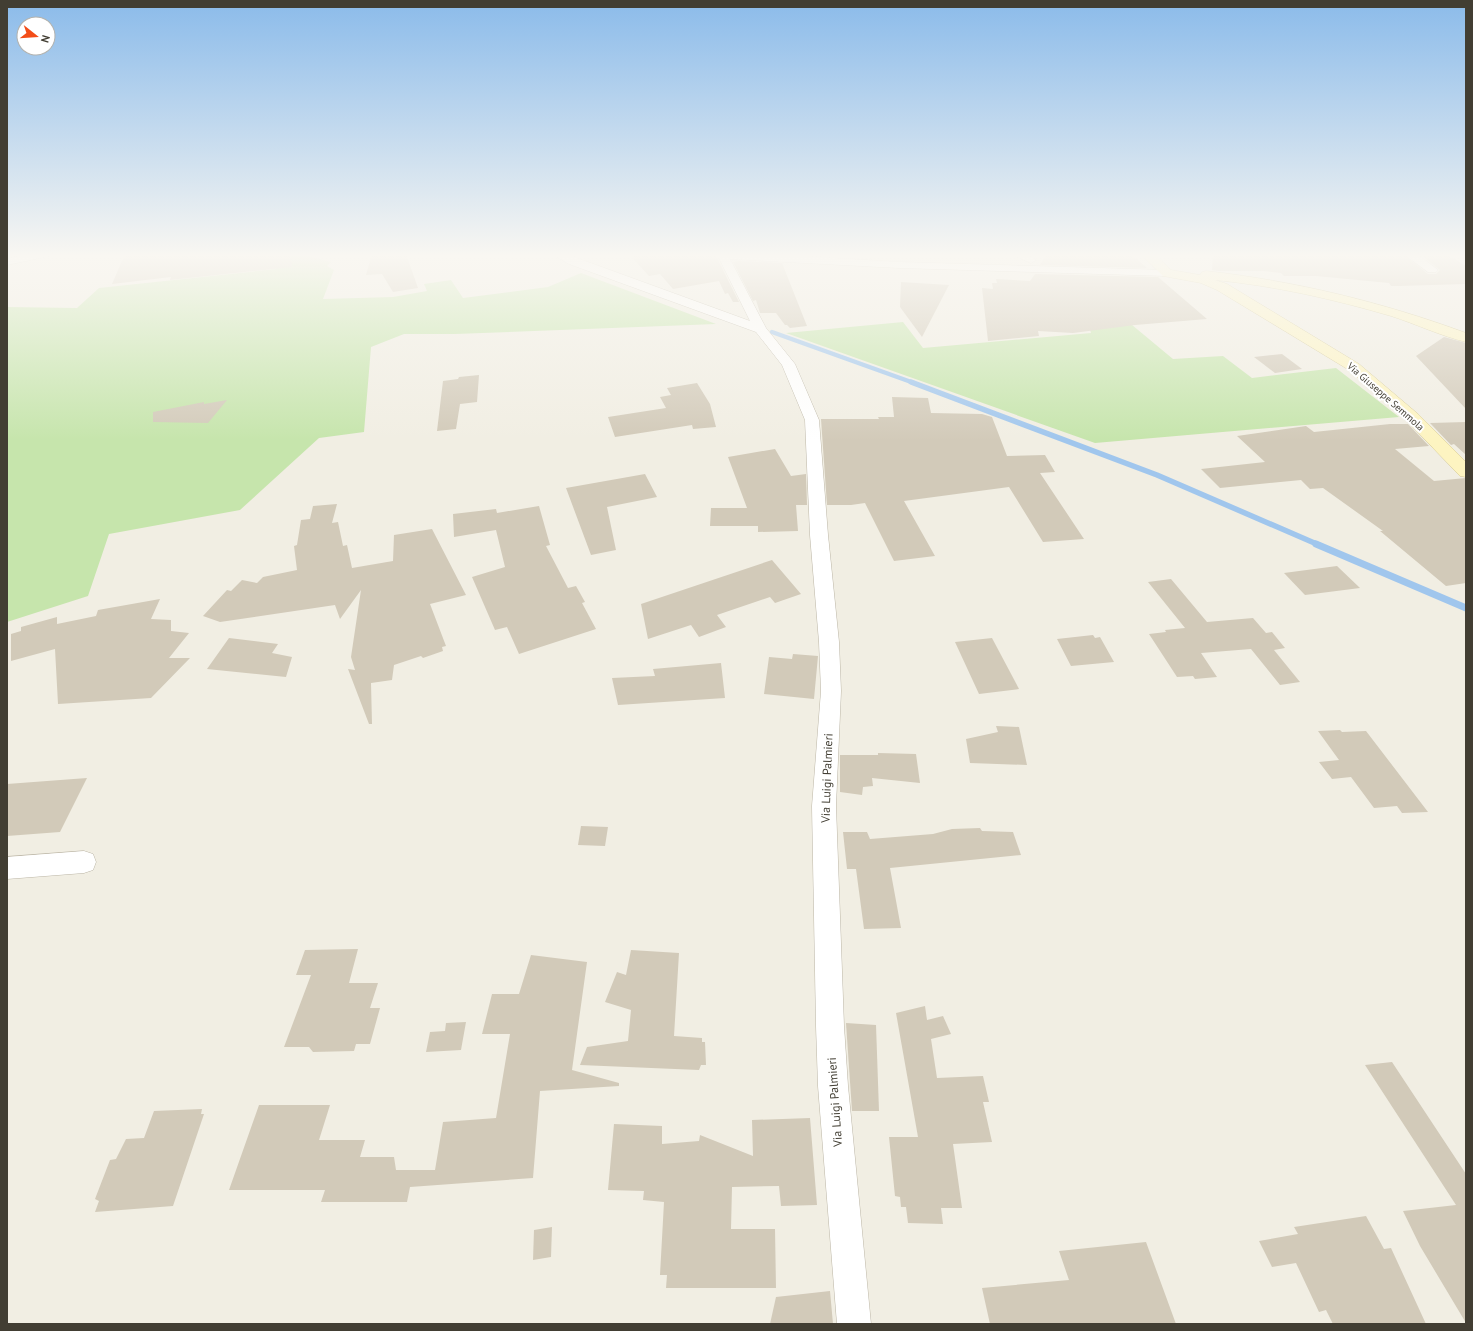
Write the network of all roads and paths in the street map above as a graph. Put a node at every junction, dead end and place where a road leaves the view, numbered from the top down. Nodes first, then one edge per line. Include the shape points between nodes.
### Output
1 (724, 316) edge
2 (754, 316) edge
3 (1271, 316) edge
4 (1403, 316) edge
5 (760, 329) junction
6 (1466, 338) edge
7 (1466, 472) edge
8 (84, 862) dead end
9 (7, 868) edge
10 (854, 1324) edge

1 - 5 street
2 - 5 street, Via Luigi Palmieri
3 - 7 street, Via Giuseppe Semmola via 1348,363 1412,418
4 - 6 street, Via Giuseppe Semmola
5 - 10 street, Via Luigi Palmieri via 788,364 812,420 831,691 824,806 830,1026
8 - 9 street

